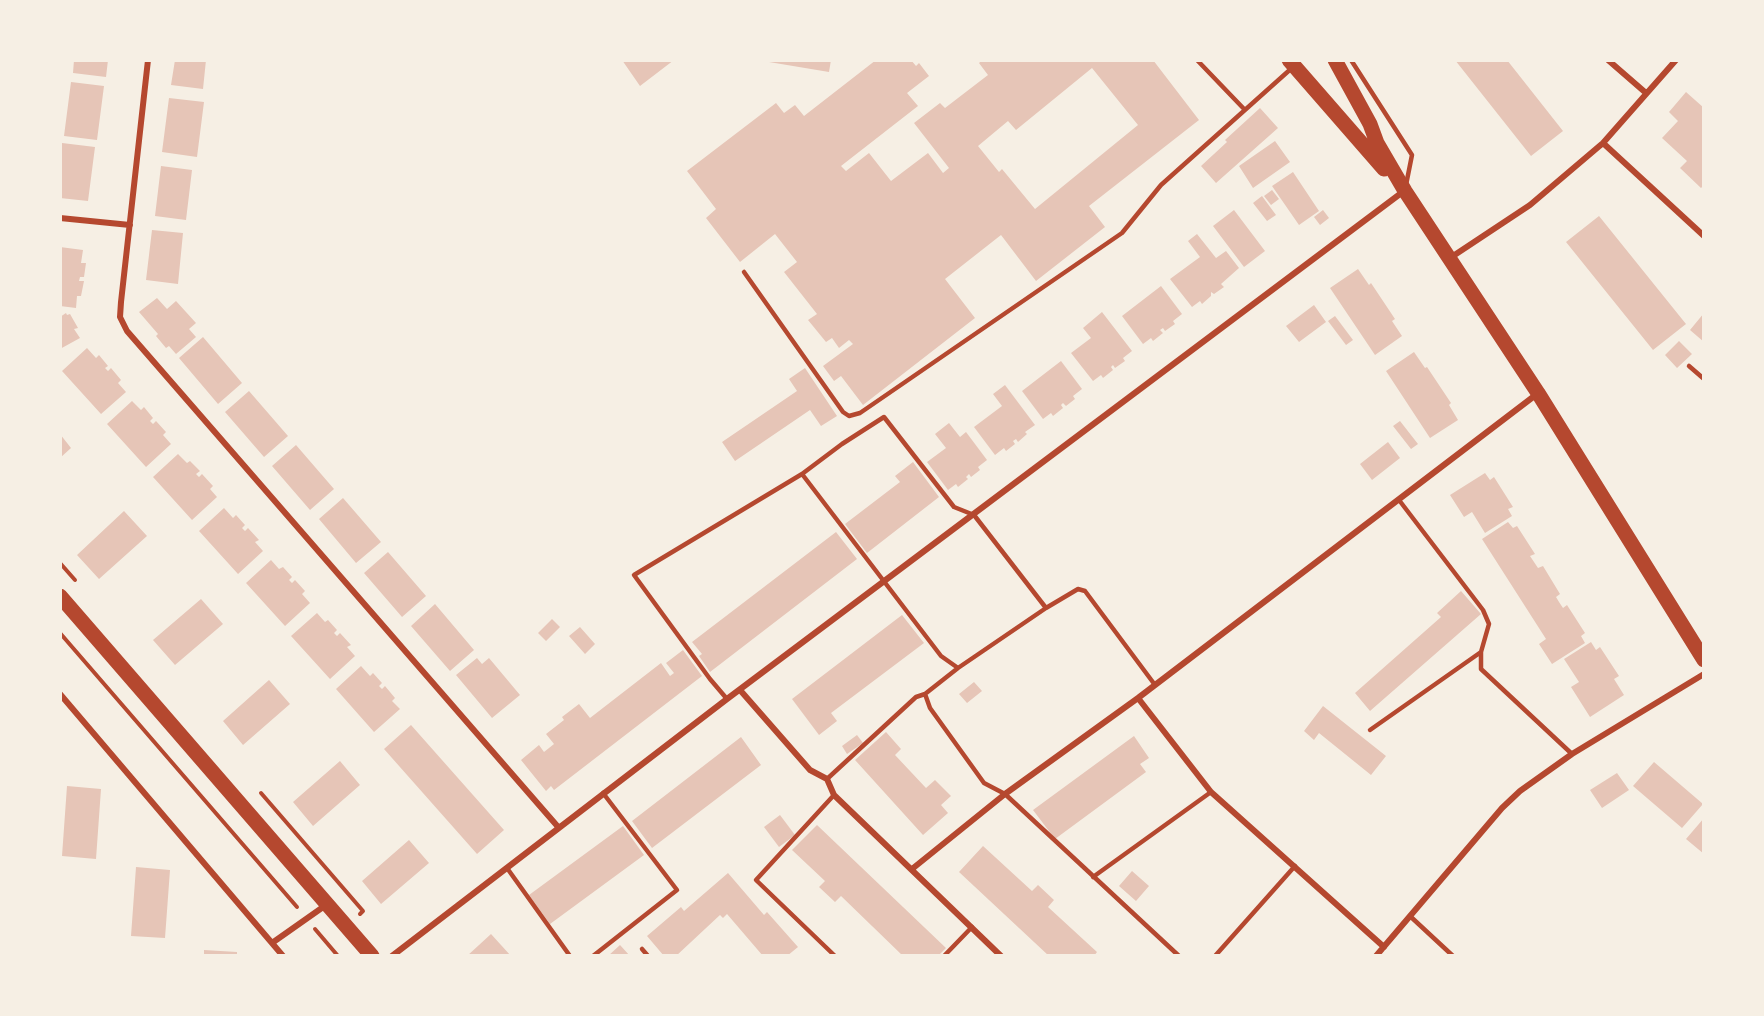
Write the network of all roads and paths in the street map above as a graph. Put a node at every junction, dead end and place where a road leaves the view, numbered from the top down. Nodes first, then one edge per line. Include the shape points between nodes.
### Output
1 (148, 60) edge
2 (1197, 60) edge
3 (1335, 60) edge
4 (1351, 60) edge
5 (1608, 60) edge
6 (1676, 60) edge
7 (1292, 63) edge
8 (1646, 93) junction
9 (1245, 110) junction
10 (1603, 142) junction
11 (1405, 191) junction
12 (60, 218) edge
13 (130, 225) junction
14 (1704, 236) edge
15 (1449, 258) junction
16 (744, 272) dead end
17 (1689, 366) dead end
18 (1704, 380) edge
19 (1538, 393) junction
20 (802, 474) junction
21 (1399, 500) junction
22 (974, 515) junction
23 (882, 582) junction
24 (60, 596) edge
25 (1046, 608) junction
26 (60, 633) edge
27 (1481, 652) junction
28 (1704, 660) edge
29 (958, 668) junction
30 (1704, 674) edge
31 (1155, 685) junction
32 (740, 690) junction
33 (60, 694) edge
34 (925, 694) junction
35 (1137, 698) junction
36 (727, 699) junction
37 (1370, 730) dead end
38 (1572, 754) junction
39 (827, 779) junction
40 (1210, 792) junction
41 (603, 793) junction
42 (1005, 794) junction
43 (834, 795) junction
44 (559, 828) junction
45 (1295, 866) junction
46 (507, 868) junction
47 (912, 869) junction
48 (1093, 877) junction
49 (327, 905) junction
50 (1411, 917) junction
51 (307, 919) junction
52 (972, 927) junction
53 (273, 943) junction
54 (1384, 947) junction
55 (642, 949) dead end
56 (283, 956) edge
57 (338, 956) edge
58 (372, 956) edge
59 (392, 956) edge
60 (570, 956) edge
61 (593, 956) edge
62 (648, 956) edge
63 (835, 956) edge
64 (944, 956) edge
65 (1001, 956) edge
66 (1179, 956) edge
67 (1215, 956) edge
68 (1376, 956) edge
69 (1453, 956) edge

1 - 13 street
2 - 9 lane
3 - 11 main road
4 - 11 lane via 1412,154
5 - 8 street
6 - 8 street
7 - 9 lane
7 - 11 main road
8 - 10 street
9 - 16 lane via 1161,185 1122,232 849,416
10 - 14 street
10 - 15 street via 1530,205
11 - 15 main road
11 - 22 street
12 - 13 street
13 - 44 street via 120,317 127,331
15 - 19 main road
17 - 18 lane
19 - 21 street
19 - 28 main road
20 - 22 lane via 884,417 954,507
20 - 23 lane
20 - 36 lane via 634,575
21 - 27 lane via 1483,610 1490,624
21 - 31 street
22 - 23 street
22 - 25 lane
23 - 29 lane via 941,656
23 - 32 street
24 - 49 main road
25 - 29 lane
25 - 31 lane via 1078,589 1085,591
26 - 51 path
27 - 37 lane
27 - 38 lane via 1481,669
29 - 34 lane
30 - 38 street
31 - 35 street
32 - 36 street
32 - 39 street via 810,770
33 - 53 street
34 - 39 lane via 916,697
34 - 42 lane via 930,708 984,783
35 - 40 street
35 - 42 street
36 - 41 street
38 - 50 street via 1502,808
39 - 43 street
40 - 45 street
40 - 48 lane
41 - 44 street
41 - 61 lane via 677,890
42 - 47 street
42 - 48 lane
43 - 47 street
43 - 63 lane via 756,880
44 - 46 street
45 - 54 street
45 - 67 lane
46 - 59 street
46 - 60 lane
47 - 52 street
48 - 66 lane
49 - 51 street
49 - 58 main road
50 - 54 street
50 - 69 lane
51 - 53 street
51 - 57 path
52 - 64 lane
52 - 65 street
53 - 56 street
54 - 68 street
55 - 62 lane

